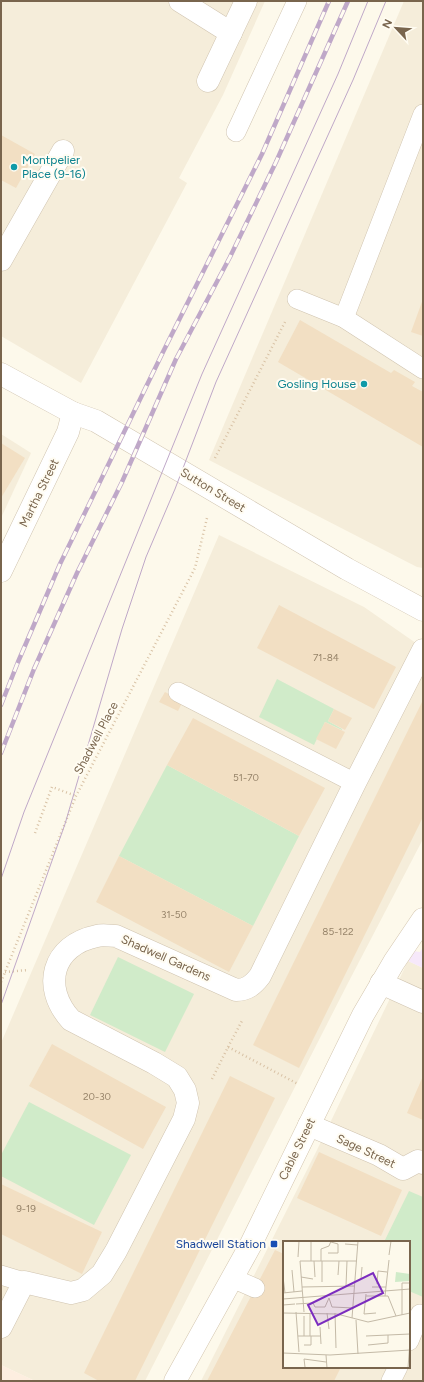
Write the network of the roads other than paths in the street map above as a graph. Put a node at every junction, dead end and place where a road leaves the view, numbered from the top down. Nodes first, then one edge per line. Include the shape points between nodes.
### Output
1 (180, 1) edge
2 (246, 1) edge
3 (297, 1) edge
4 (231, 33) junction
5 (208, 81) dead end
6 (423, 114) edge
7 (236, 132) dead end
8 (63, 151) dead end
9 (3, 251) edge
10 (297, 299) road end
11 (344, 318) junction
12 (423, 369) edge
13 (1, 374) edge
14 (73, 413) junction
15 (1, 570) edge
16 (423, 610) edge
17 (423, 650) edge
18 (178, 692) dead end
19 (355, 783) junction
20 (423, 919) edge
21 (381, 983) junction
22 (423, 1002) edge
23 (309, 1125) junction
24 (423, 1163) edge
25 (1, 1275) edge
26 (232, 1278) junction
27 (24, 1282) junction
28 (255, 1288) dead end
29 (420, 1314) dead end
30 (1, 1327) edge
31 (410, 1339) edge
32 (398, 1368) edge
33 (175, 1381) edge
34 (391, 1381) edge

1 - 4 street
2 - 4 street
3 - 7 lane
4 - 5 street
6 - 11 lane
8 - 9 street
10 - 11 lane
11 - 12 lane
13 - 14 street, Sutton Street
14 - 15 street, Martha Street via 68,432
14 - 16 street, Sutton Street via 96,421 347,569
17 - 19 street, Shadwell Gardens
18 - 19 lane
19 - 27 street, Shadwell Gardens via 260,976 251,986 236,990 116,936 99,935 83,939 69,947 62,956 56,967 54,981 56,996 70,1020 177,1077 185,1090 188,1104 184,1118 102,1274 84,1290 71,1293
20 - 21 street, Cable Street
21 - 22 street
21 - 23 street, Cable Street
23 - 24 street, Sage Street via 380,1155 403,1168 418,1161
23 - 26 street, Cable Street
25 - 27 lane
26 - 28 lane
26 - 33 street, Cable Street
27 - 30 street
29 - 31 lane
32 - 34 lane

